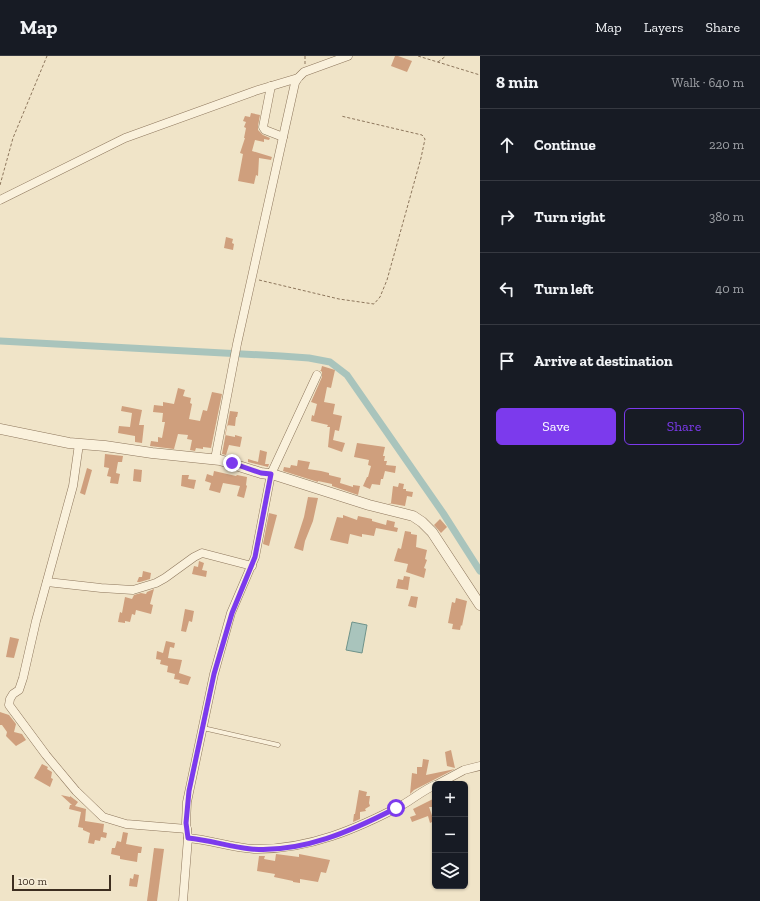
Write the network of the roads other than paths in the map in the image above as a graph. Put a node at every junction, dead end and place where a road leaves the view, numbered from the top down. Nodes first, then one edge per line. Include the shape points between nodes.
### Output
1 (348, 56) edge
2 (298, 78) junction
3 (271, 86) junction
4 (283, 136) junction
5 (0, 200) edge
6 (317, 375) dead end
7 (0, 429) edge
8 (79, 444) junction
9 (215, 459) junction
10 (271, 474) junction
11 (252, 566) junction
12 (47, 582) junction
13 (480, 605) edge
14 (0, 700) edge
15 (9, 703) junction
16 (202, 728) junction
17 (278, 745) dead end
18 (480, 766) edge
19 (443, 781) edge
20 (432, 787) edge
21 (187, 829) junction
22 (188, 838) junction
23 (183, 901) edge

1 - 2 street via 304,72
2 - 3 street
2 - 4 street via 293,88
3 - 4 street via 263,128
3 - 5 street via 125,138
4 - 9 street
6 - 10 street
7 - 8 street
8 - 9 street
8 - 12 street via 73,486
9 - 10 street
10 - 11 street
10 - 13 street via 416,518 436,537
11 - 12 street via 200,554 156,583 133,590
11 - 16 street via 229,622
12 - 15 street via 21,687
14 - 15 street
15 - 21 street via 46,756 103,817 126,824
16 - 17 lane
16 - 21 street via 189,791
18 - 19 street via 464,770
20 - 22 street via 373,820 328,838 286,848 254,849
21 - 22 street
22 - 23 street

